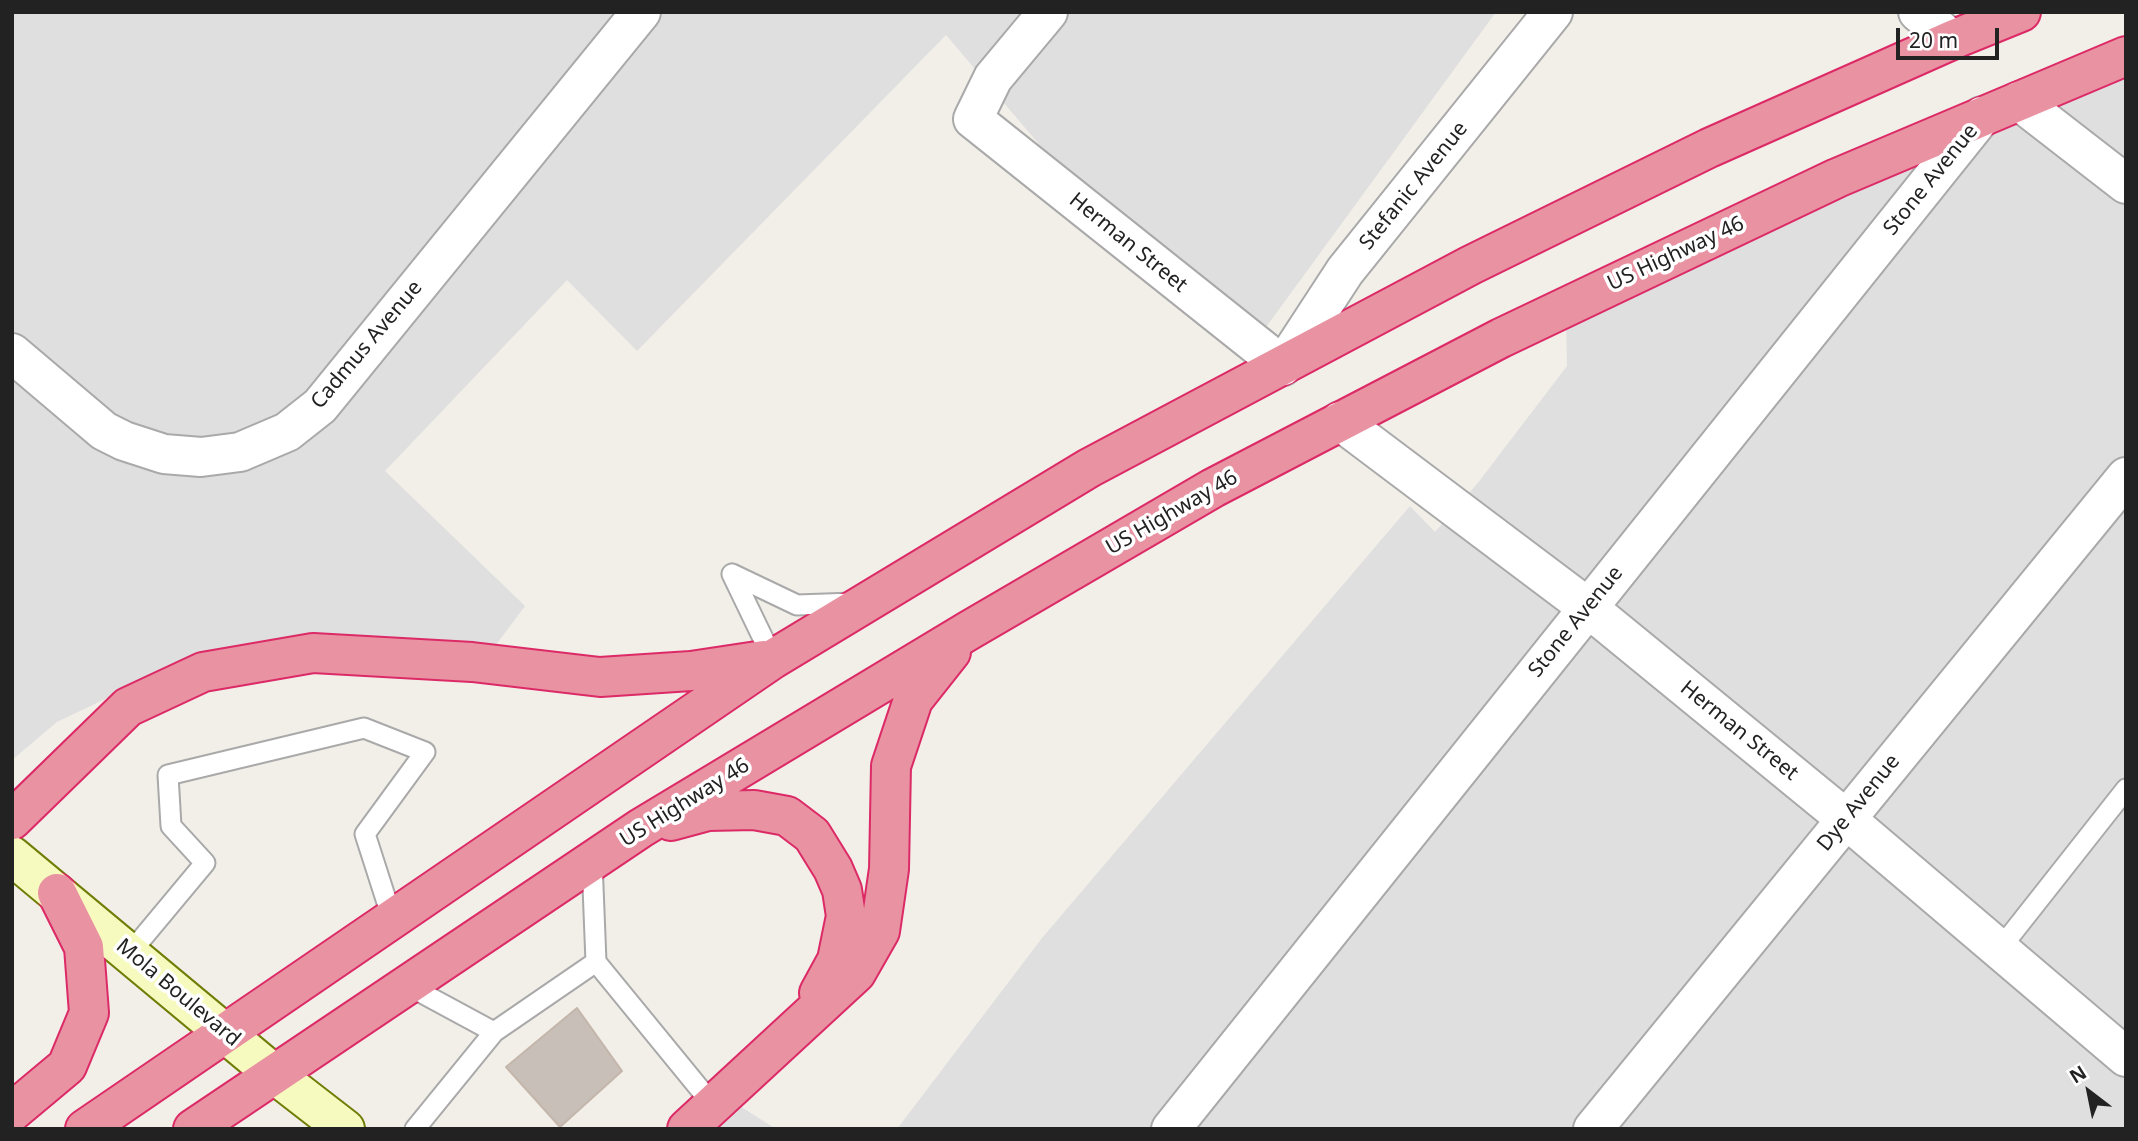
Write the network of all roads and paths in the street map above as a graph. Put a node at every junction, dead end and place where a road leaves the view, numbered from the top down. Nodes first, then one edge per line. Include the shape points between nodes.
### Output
1 (640, 12) edge
2 (1048, 12) edge
3 (1553, 12) edge
4 (1919, 12) edge
5 (2021, 12) edge
6 (1952, 40) junction
7 (2126, 56) edge
8 (2019, 101) junction
9 (1982, 117) junction
10 (2126, 184) edge
11 (12, 353) edge
12 (1283, 366) junction
13 (1340, 421) junction
14 (2126, 477) edge
15 (867, 602) junction
16 (1587, 607) junction
17 (968, 631) junction
18 (773, 659) junction
19 (2126, 789) edge
20 (1846, 819) junction
21 (12, 820) edge
22 (641, 828) junction
23 (12, 856) edge
24 (592, 861) junction
25 (57, 893) junction
26 (392, 918) junction
27 (2000, 950) junction
28 (130, 953) junction
29 (596, 962) junction
30 (407, 985) junction
31 (802, 1023) junction
32 (494, 1032) junction
33 (226, 1034) junction
34 (2126, 1057) edge
35 (274, 1074) junction
36 (12, 1112) edge
37 (700, 1117) edge
38 (85, 1129) edge
39 (192, 1129) edge
40 (345, 1129) edge
41 (415, 1129) edge
42 (1171, 1129) edge
43 (1593, 1129) edge

1 - 11 street, Cadmus Avenue via 320,406 287,432 240,452 201,457 164,454 104,431
2 - 12 street, Herman Street via 993,78 973,119
3 - 12 street, Stefanic Avenue via 1345,271
4 - 6 street
5 - 6 highway
6 - 12 highway via 1697,154 1471,265
7 - 8 highway, US Highway 46
8 - 9 highway, US Highway 46
8 - 10 street
9 - 13 highway, US Highway 46 via 1812,189
9 - 16 street, Stone Avenue
12 - 15 highway via 1089,468
13 - 16 street, Herman Street
13 - 17 highway, US Highway 46 via 1213,488
14 - 20 street, Dye Avenue
15 - 18 highway
15 - 18 lane via 797,605 732,573
16 - 20 street, Herman Street
16 - 42 street, Stone Avenue
17 - 22 highway, US Highway 46
17 - 31 highway via 913,700 891,766 889,869 880,930 856,973
18 - 21 highway via 600,677 472,662 313,653 203,672 128,708
18 - 26 highway
19 - 27 lane
20 - 27 street, Herman Street
20 - 43 street, Dye Avenue
22 - 24 highway, US Highway 46
22 - 31 highway via 708,811 754,810 787,816 812,835 842,890 846,916 837,960
23 - 25 street, Mola Boulevard
24 - 29 lane
24 - 30 highway, US Highway 46
25 - 28 street, Mola Boulevard
25 - 36 highway via 84,947 89,1013 67,1066
26 - 28 lane via 365,834 425,752 364,728 168,775 171,826 205,863
26 - 33 highway
27 - 34 street, Herman Street
28 - 33 street, Mola Boulevard
29 - 32 lane
29 - 37 lane
30 - 32 lane
30 - 35 highway, US Highway 46
31 - 37 highway
32 - 41 lane
33 - 35 street, Mola Boulevard
33 - 38 highway
35 - 39 highway, US Highway 46
35 - 40 street, Mola Boulevard

